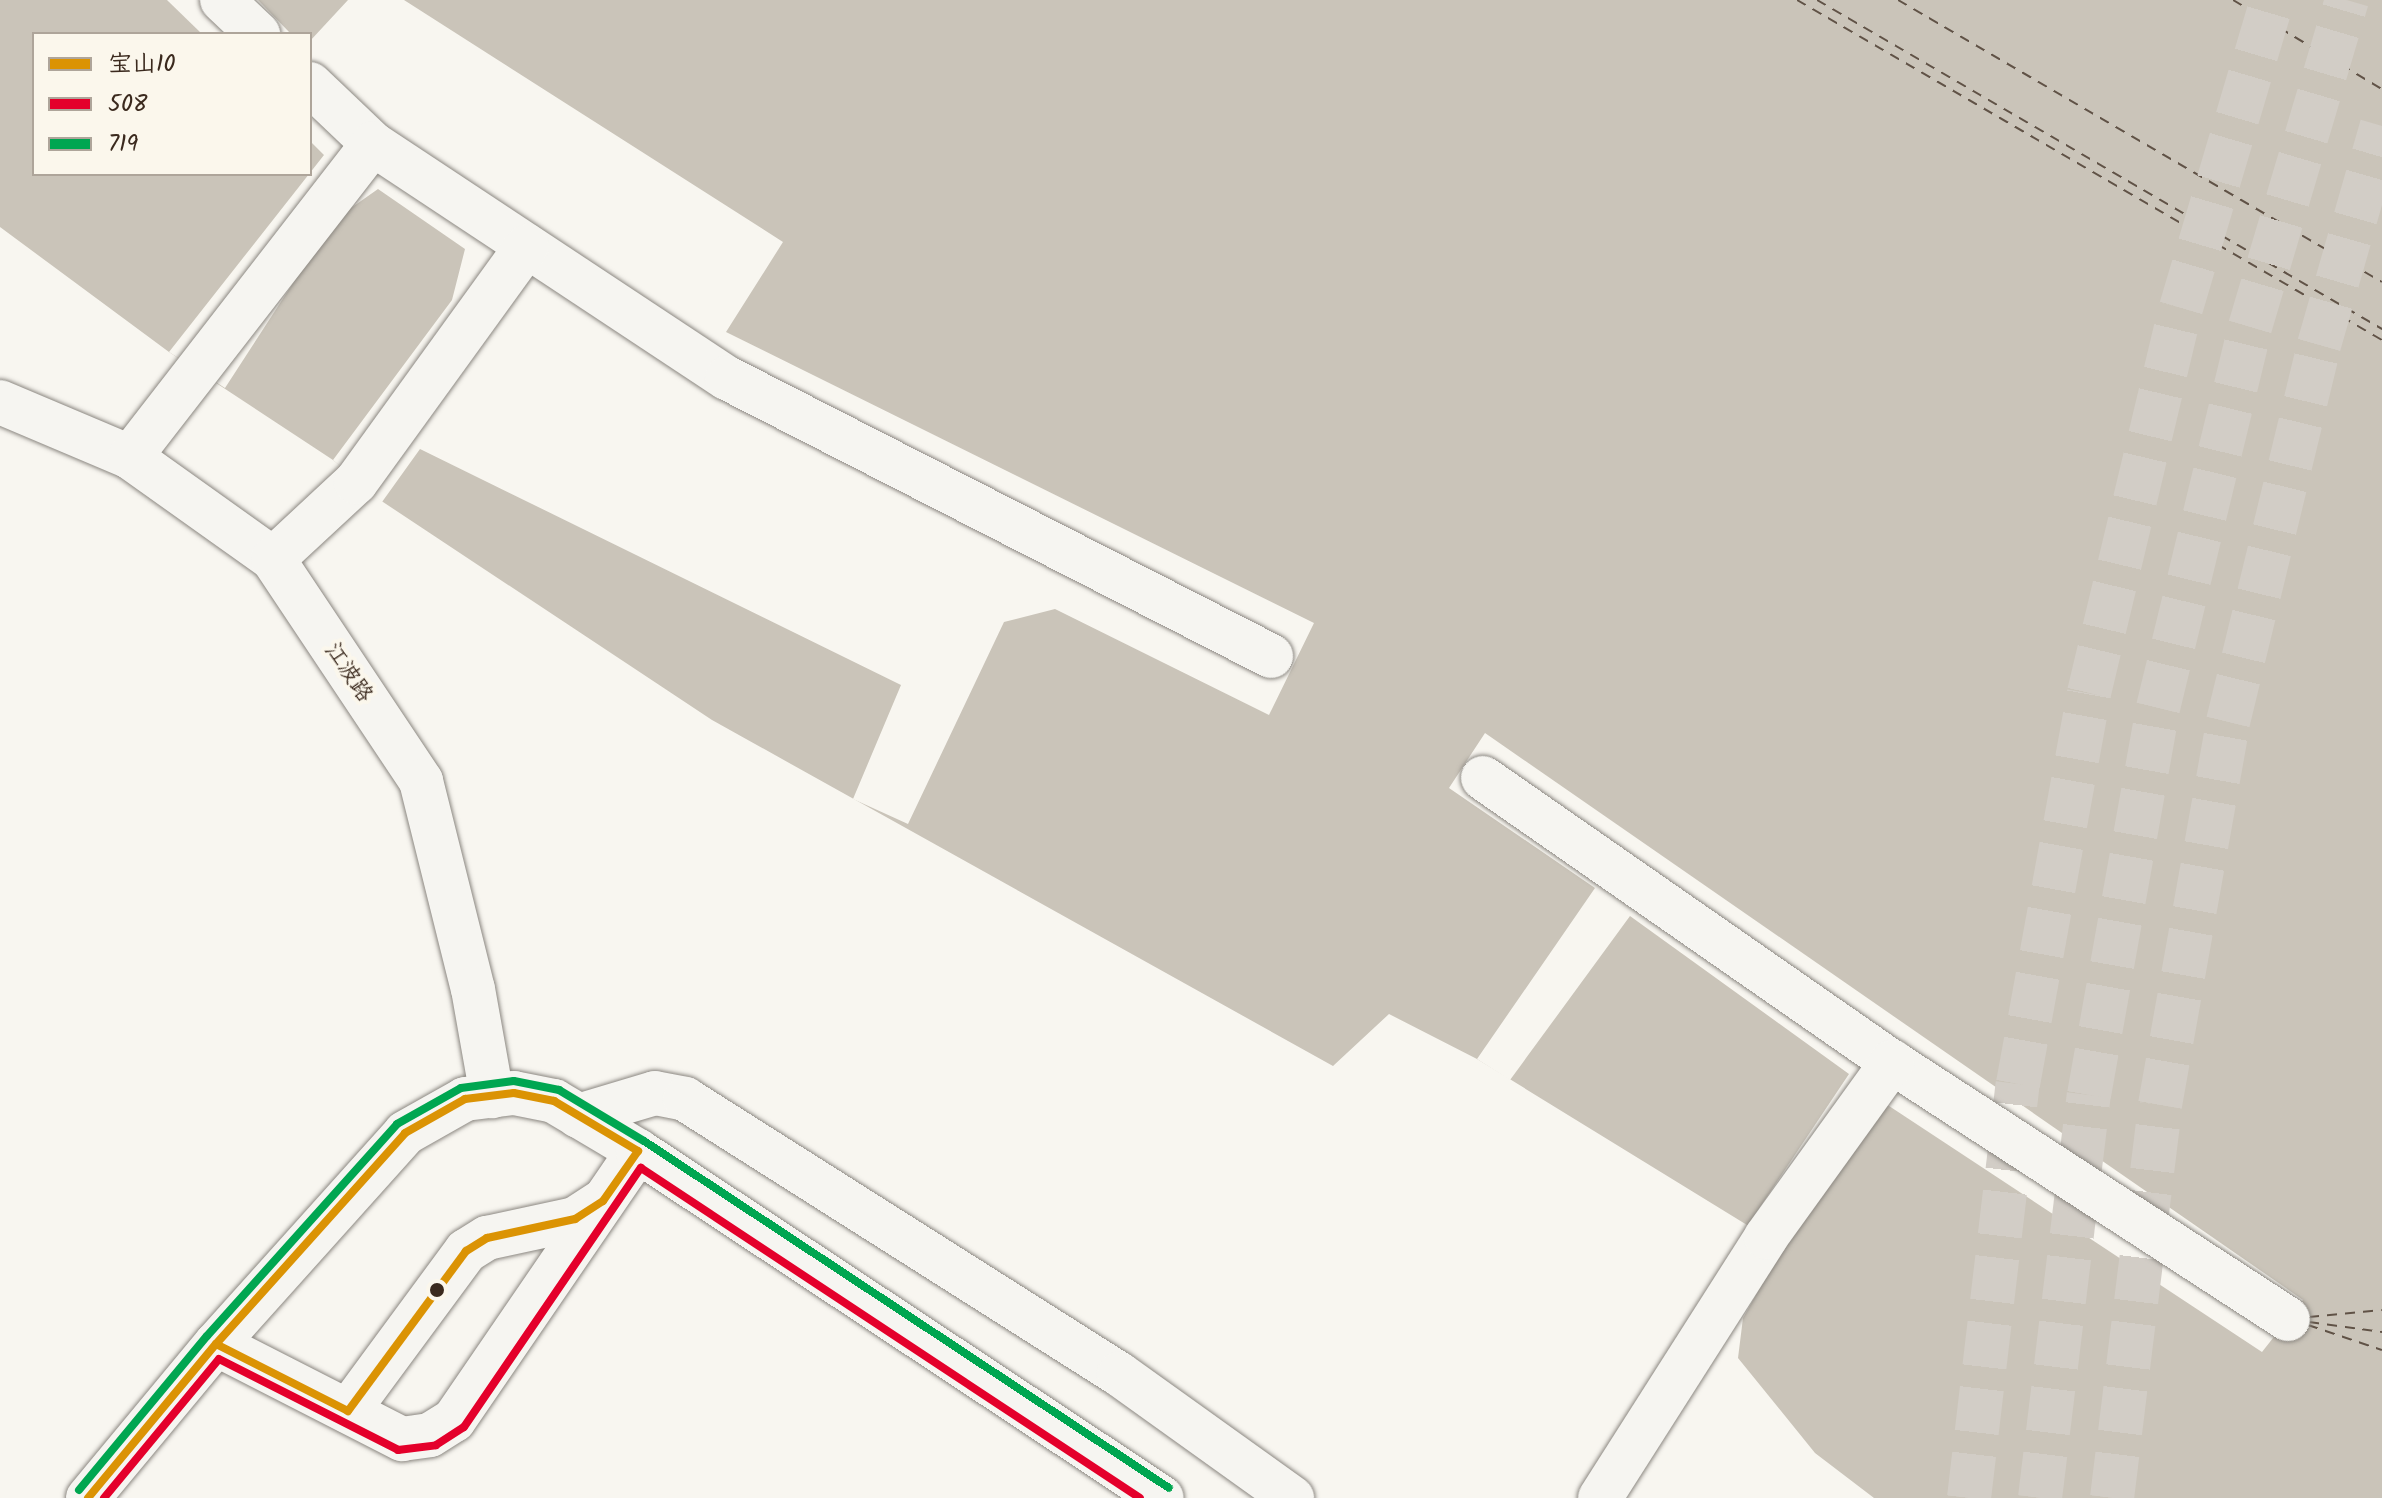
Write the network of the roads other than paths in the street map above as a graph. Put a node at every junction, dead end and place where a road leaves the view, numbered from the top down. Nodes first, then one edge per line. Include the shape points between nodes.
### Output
1 (222, 0) edge
2 (256, 32) edge
3 (312, 86) edge
4 (373, 144) junction
5 (527, 246) junction
6 (0, 402) edge
7 (130, 457) junction
8 (273, 559) junction
9 (1271, 656) dead end
10 (1483, 778) dead end
11 (1892, 1062) junction
12 (492, 1096) junction
13 (578, 1116) junction
14 (638, 1151) junction
15 (603, 1201) junction
16 (2288, 1319) dead end
17 (216, 1344) junction
18 (348, 1411) junction
19 (88, 1498) edge
20 (1162, 1498) edge
21 (1292, 1498) edge
22 (1600, 1498) edge

1 - 2 street
3 - 4 street
4 - 5 street
4 - 7 street
5 - 8 street via 356,482
5 - 9 street via 727,378
6 - 7 street, 江波路
7 - 8 street, 江波路
8 - 12 street, 江波路 via 421,781 473,989
10 - 11 street
11 - 16 street
11 - 22 street via 1766,1237
12 - 13 street via 514,1093 554,1101
12 - 17 street via 465,1099 405,1133
13 - 14 street
13 - 21 street via 655,1093 685,1099 1119,1374
14 - 15 street
14 - 20 street
15 - 18 street via 575,1219 487,1238 466,1251
15 - 18 street via 454,1420 430,1435 402,1439
17 - 18 street
17 - 19 street

